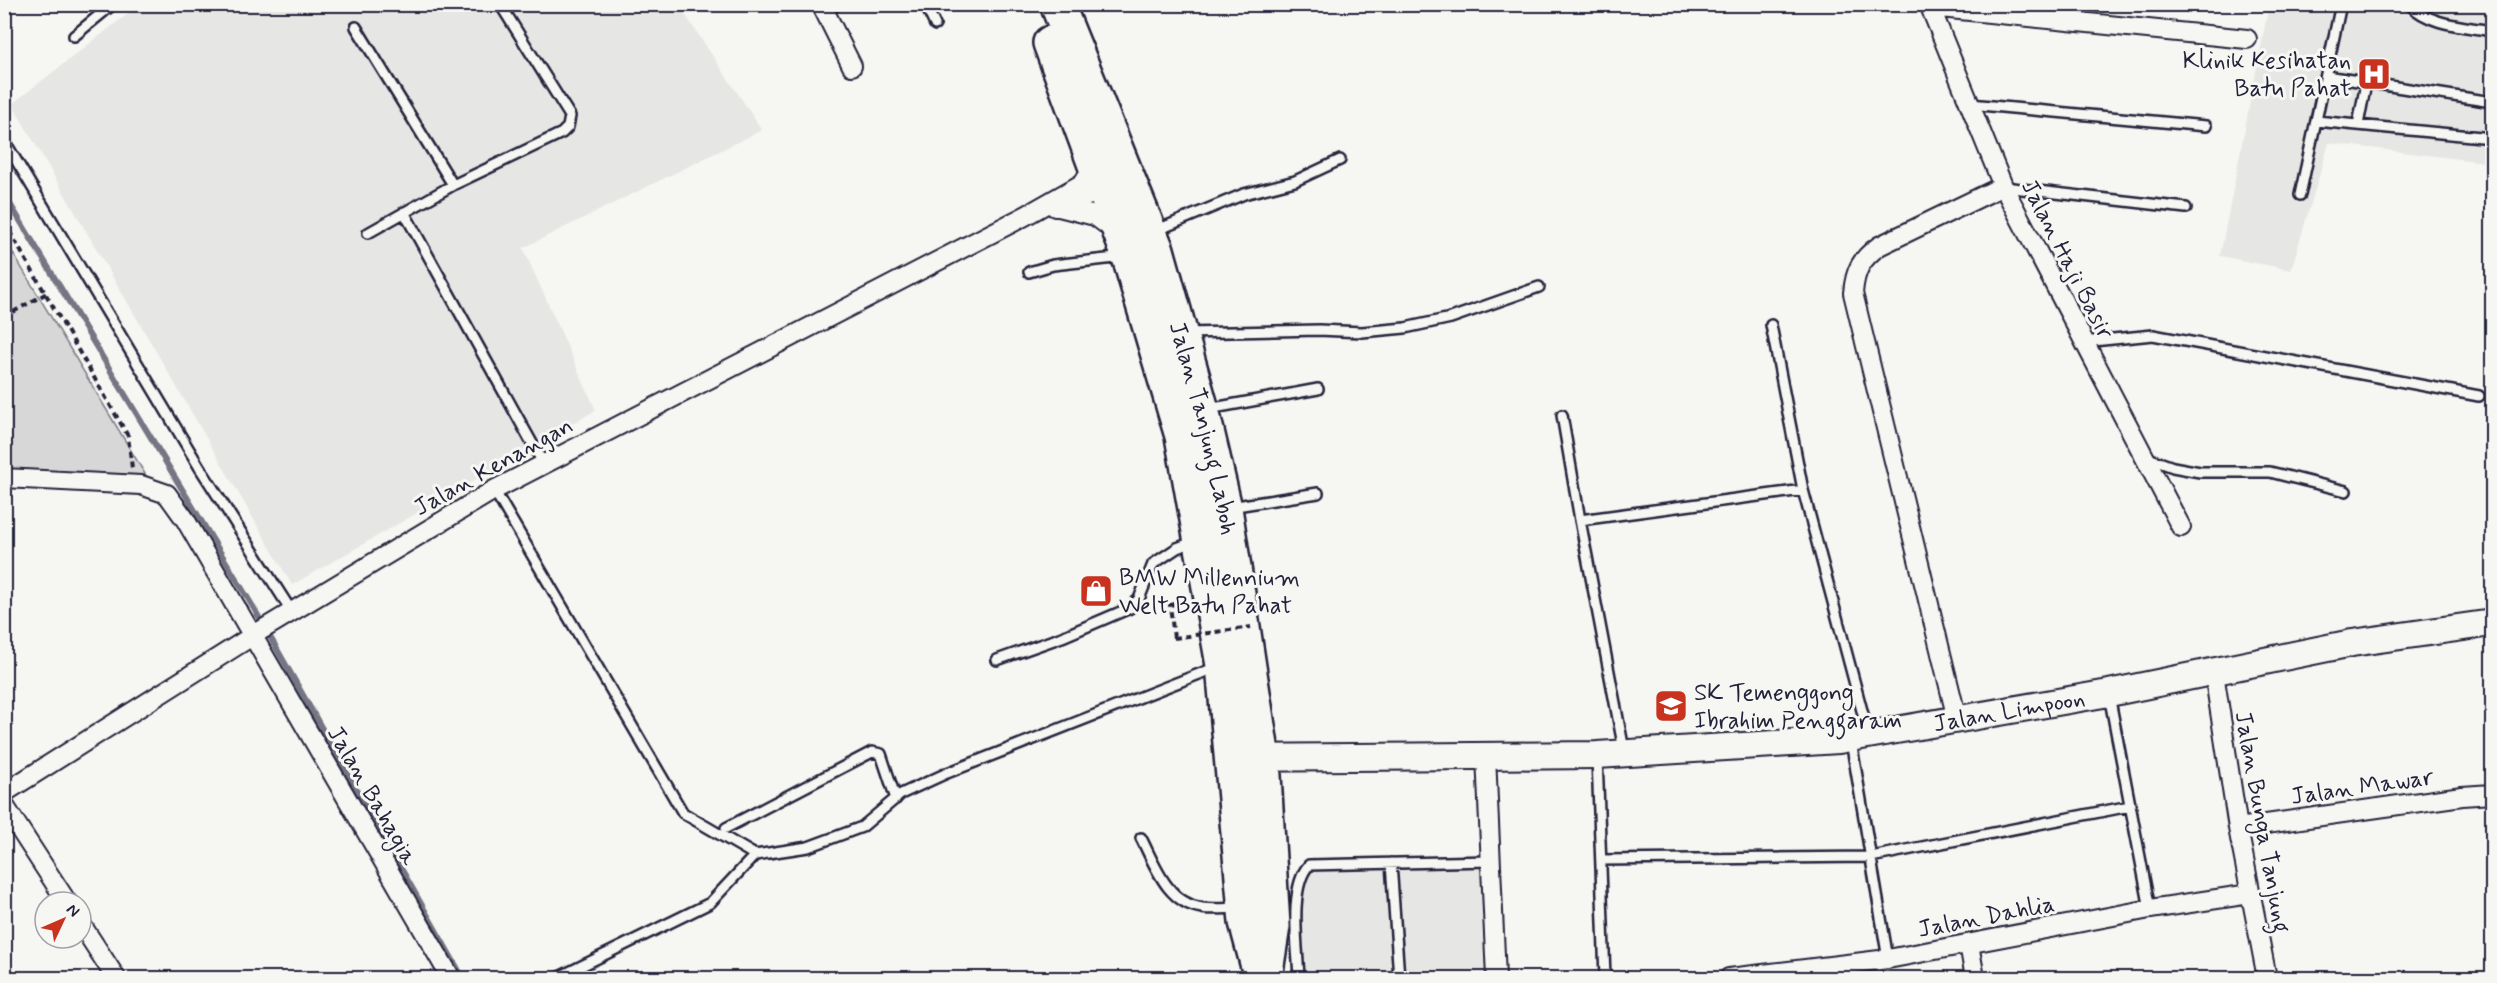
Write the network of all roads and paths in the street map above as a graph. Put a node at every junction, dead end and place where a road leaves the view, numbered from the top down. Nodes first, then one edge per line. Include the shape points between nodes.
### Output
1 (113, 4) edge
2 (500, 4) edge
3 (925, 4) edge
4 (1035, 4) edge
5 (1057, 4) edge
6 (2341, 4) edge
7 (2409, 4) edge
8 (1930, 6) edge
9 (828, 7) edge
10 (935, 25) dead end
11 (356, 27) dead end
12 (2493, 31) edge
13 (74, 36) dead end
14 (2247, 39) dead end
15 (852, 66) dead end
16 (2326, 76) junction
17 (2366, 82) junction
18 (2493, 102) edge
19 (1967, 103) junction
20 (2316, 121) junction
21 (2358, 125) junction
22 (2206, 126) dead end
23 (2493, 138) edge
24 (4, 140) edge
25 (1340, 160) dead end
26 (1110, 178) junction
27 (453, 186) junction
28 (2002, 186) junction
29 (2300, 195) dead end
30 (1058, 207) junction
31 (2186, 208) dead end
32 (404, 213) junction
33 (1024, 216) junction
34 (4, 222) edge
35 (368, 233) dead end
36 (1134, 243) junction
37 (1029, 272) dead end
38 (1539, 287) dead end
39 (47, 293) junction
40 (4, 317) edge
41 (1771, 325) dead end
42 (1180, 333) junction
43 (2083, 342) junction
44 (1318, 389) dead end
45 (2479, 396) dead end
46 (1202, 410) junction
47 (1562, 415) dead end
48 (2145, 457) junction
49 (543, 463) junction
50 (4, 478) edge
51 (131, 484) junction
52 (494, 490) junction
53 (1803, 490) junction
54 (2346, 491) dead end
55 (1318, 493) dead end
56 (1225, 508) junction
57 (1580, 520) junction
58 (2181, 528) dead end
59 (1201, 540) junction
60 (1170, 605) dead end
61 (286, 616) junction
62 (2493, 623) edge
63 (1251, 627) dead end
64 (256, 634) junction
65 (997, 660) dead end
66 (1223, 665) junction
67 (2214, 673) junction
68 (2109, 693) junction
69 (1958, 720) junction
70 (1860, 737) junction
71 (1625, 753) junction
72 (1597, 755) junction
73 (1486, 756) junction
74 (1248, 758) junction
75 (4, 793) edge
76 (2493, 794) edge
77 (896, 799) junction
78 (4, 805) edge
79 (2130, 806) junction
80 (726, 828) dead end
81 (2238, 828) junction
82 (1141, 838) dead end
83 (755, 855) junction
84 (1871, 856) junction
85 (1601, 860) junction
86 (1490, 861) junction
87 (1391, 863) junction
88 (59, 890) edge
89 (2250, 894) junction
90 (1245, 908) junction
91 (2150, 909) junction
92 (93, 943) edge
93 (1969, 944) junction
94 (1888, 959) junction
95 (1818, 972) edge
96 (116, 978) edge
97 (451, 978) edge
98 (557, 978) edge
99 (1263, 978) edge
100 (1299, 978) edge
101 (1399, 978) edge
102 (1496, 978) edge
103 (1605, 978) edge
104 (1729, 978) edge
105 (1975, 978) edge
106 (2267, 978) edge

1 - 13 lane
2 - 27 lane via 570,116 568,127
3 - 10 lane
4 - 26 highway, Jalan Tanjung Laboh
5 - 26 highway, Jalan Tanjung Laboh
6 - 16 lane
7 - 12 lane via 2434,21
8 - 14 street
8 - 19 street, Jalan Haji Basir
9 - 15 street
11 - 27 lane
16 - 17 lane
16 - 20 lane
17 - 18 lane
17 - 21 lane
19 - 22 lane
19 - 28 street, Jalan Haji Basir
20 - 21 lane
20 - 29 lane
21 - 23 lane
24 - 61 lane
25 - 36 lane via 1295,181 1244,194
26 - 30 street, Jalan Kenangan
26 - 33 street, Jalan Kenangan via 1083,183
26 - 36 highway, Jalan Tanjung Laboh
27 - 32 lane
28 - 31 lane
28 - 43 street, Jalan Haji Basir
28 - 69 street via 1879,246 1858,265 1854,280 1853,293
30 - 33 street, Jalan Kenangan
30 - 36 street, Jalan Kenangan via 1095,216
32 - 35 lane
32 - 49 lane
33 - 49 street, Jalan Kenangan
34 - 39 path
36 - 37 lane
36 - 42 highway, Jalan Tanjung Laboh
36 - 59 highway, Jalan Tanjung Laboh via 1182,436
38 - 42 lane via 1451,318 1405,328 1362,332
39 - 40 path
39 - 51 path via 128,436
41 - 53 lane
42 - 46 highway, Jalan Tanjung Laboh
43 - 45 lane via 2153,335
43 - 48 street, Jalan Haji Basir
44 - 46 lane
46 - 56 highway, Jalan Tanjung Laboh
47 - 57 lane
48 - 54 lane via 2200,472 2270,472
48 - 58 street, Jalan Haji Basir
49 - 52 street, Jalan Kenangan
50 - 51 street, Jalan Bahagia
51 - 64 street, Jalan Bahagia via 167,494
52 - 61 street, Jalan Kenangan
52 - 83 lane via 684,813
53 - 57 lane
53 - 70 lane
55 - 56 lane
56 - 74 highway, Jalan Tanjung Laboh
57 - 71 lane
59 - 65 lane via 1159,558 1130,608
59 - 66 highway, Jalan Tanjung Laboh
60 - 63 path, bridge via 1174,638
61 - 64 street, Jalan Kenangan
62 - 67 street, Jalan Limpoon via 2352,643
64 - 75 street, Jalan Kenangan
64 - 97 street, Jalan Bahagia
66 - 74 highway, Jalan Tanjung Laboh
66 - 77 lane via 947,773
67 - 68 street, Jalan Limpoon
67 - 81 street, Jalan Bunga Tanjung
68 - 69 street, Jalan Limpoon
68 - 79 lane
69 - 70 street, Jalan Limpoon
70 - 71 street, Jalan Limpoon
70 - 84 lane
71 - 72 street, Jalan Limpoon
72 - 73 street, Jalan Limpoon
72 - 85 lane
73 - 74 street, Jalan Limpoon
73 - 86 street
74 - 90 highway, Jalan Tanjung Laboh
74 - 99 highway, Jalan Tanjung Laboh via 1273,926
76 - 81 street, Jalan Mawar
77 - 80 lane via 881,754 872,752
77 - 83 lane via 862,827 808,847
78 - 88 street
79 - 84 lane
79 - 91 lane
81 - 89 street, Jalan Bunga Tanjung
82 - 90 lane via 1164,883 1186,903 1203,909
83 - 98 lane via 710,903
84 - 85 lane
84 - 94 lane
85 - 103 lane
86 - 87 lane
86 - 102 street
87 - 100 lane via 1309,865 1303,871 1297,890
87 - 101 lane
89 - 91 street, Jalan Dahlia
89 - 106 street, Jalan Bunga Tanjung
90 - 99 highway, Jalan Tanjung Laboh
91 - 93 street, Jalan Dahlia
92 - 96 street
93 - 94 street, Jalan Dahlia
93 - 105 street
94 - 95 street, Jalan Dahlia
95 - 104 street, Jalan Dahlia

